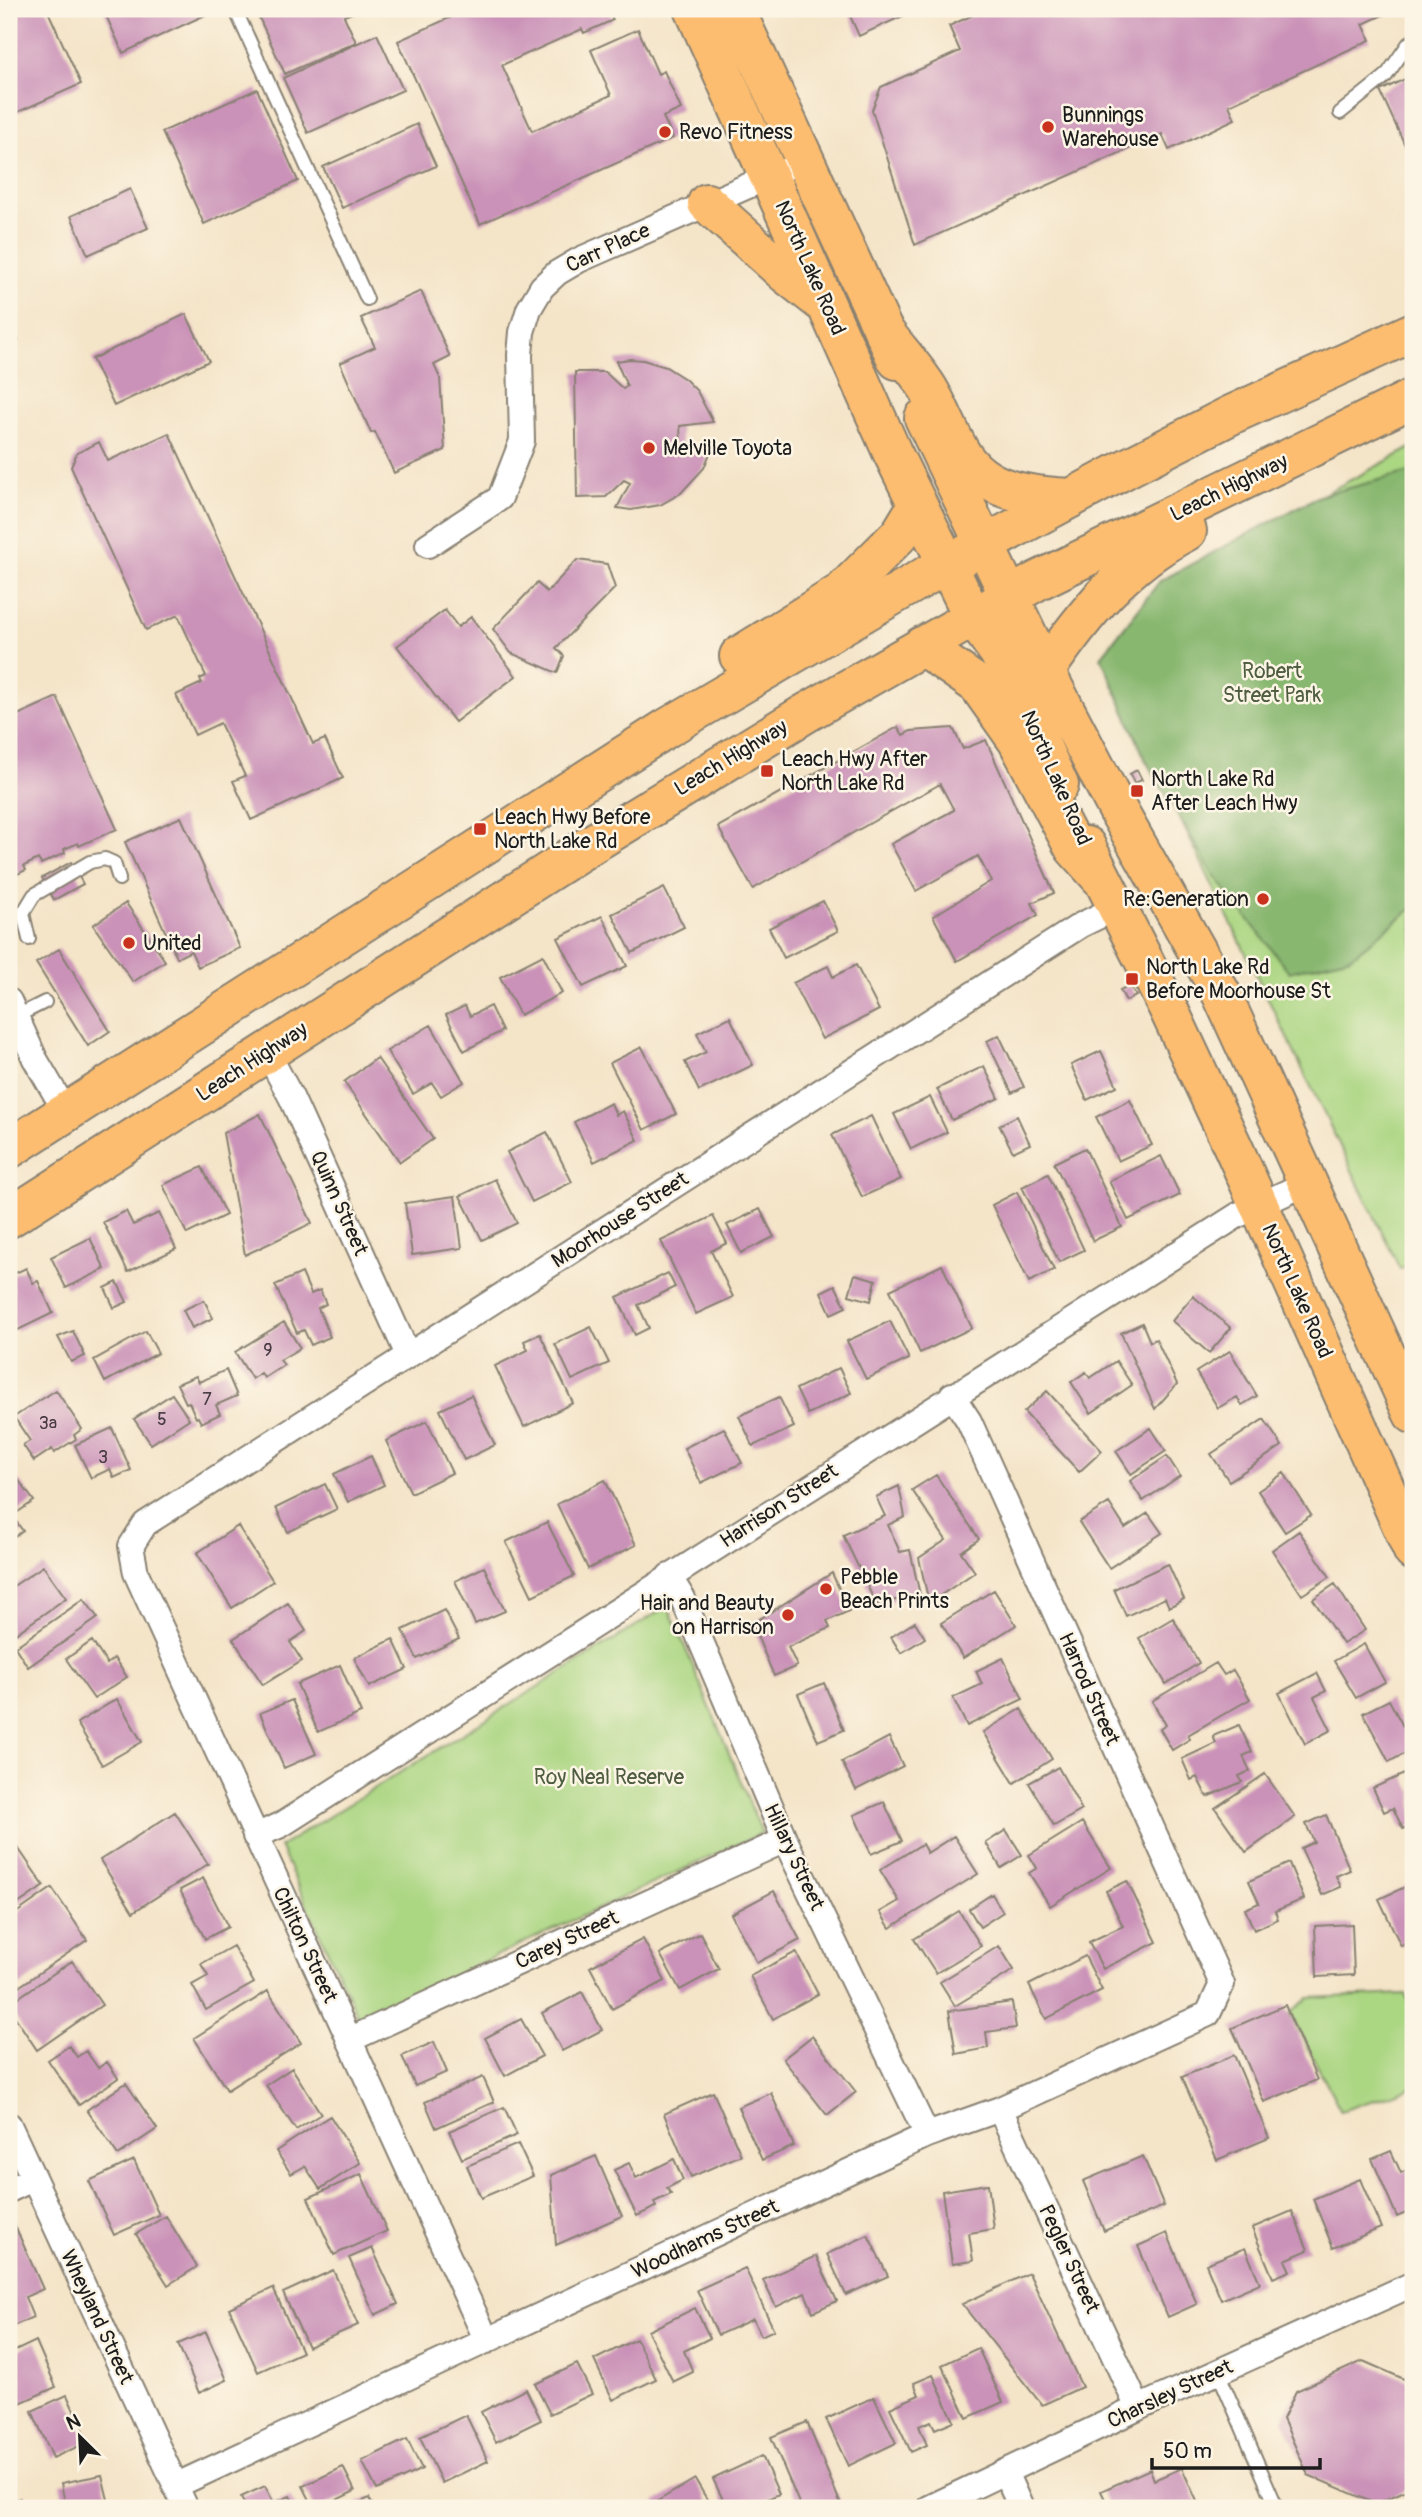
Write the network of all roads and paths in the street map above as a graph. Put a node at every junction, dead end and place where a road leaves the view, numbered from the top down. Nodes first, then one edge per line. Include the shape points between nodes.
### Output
1 (235, 9) edge
2 (694, 9) edge
3 (735, 9) edge
4 (1413, 41) edge
5 (1340, 113) dead end
6 (804, 161) junction
7 (769, 177) junction
8 (707, 203) junction
9 (368, 299) dead end
10 (827, 306) junction
11 (883, 330) junction
12 (1413, 332) edge
13 (1408, 400) edge
14 (1072, 498) junction
15 (917, 506) junction
16 (983, 544) junction
17 (428, 545) dead end
18 (947, 565) junction
19 (1009, 596) junction
20 (973, 617) junction
21 (922, 646) junction
22 (1045, 671) junction
23 (713, 700) junction
24 (119, 879) dead end
25 (417, 888) junction
26 (1109, 892) junction
27 (448, 937) junction
28 (29, 939) dead end
29 (45, 1002) dead end
30 (12, 1009) edge
31 (267, 1052) junction
32 (66, 1112) junction
33 (9, 1149) edge
34 (1307, 1183) junction
35 (1258, 1205) junction
36 (9, 1219) edge
37 (408, 1356) junction
38 (952, 1395) junction
39 (1413, 1414) edge
40 (131, 1546) joint
41 (1413, 1551) edge
42 (669, 1576) junction
43 (255, 1836) junction
44 (785, 1840) junction
45 (1222, 1984) joint
46 (349, 2040) junction
47 (1000, 2109) junction
48 (9, 2125) edge
49 (927, 2134) junction
50 (32, 2179) junction
51 (9, 2190) edge
52 (1413, 2284) edge
53 (487, 2341) junction
54 (1218, 2372) junction
55 (1138, 2408) junction
56 (1005, 2472) junction
57 (175, 2486) junction
58 (186, 2508) edge
59 (929, 2508) edge
60 (1021, 2508) edge
61 (1277, 2508) edge

1 - 9 lane
2 - 7 main road, North Lake Road
3 - 6 main road, North Lake Road
4 - 5 lane via 1386,76
6 - 7 street, Carr Place
6 - 11 main road, North Lake Road
7 - 8 street, Carr Place
7 - 10 main road, North Lake Road
8 - 10 main road
8 - 17 street, Carr Place via 579,260 542,287 522,332 522,441 500,498
10 - 15 main road, North Lake Road
11 - 14 main road via 930,392 961,454 973,468 990,482 1019,494
11 - 16 main road, North Lake Road
12 - 14 main road via 1233,414
13 - 19 main road, Leach Highway
13 - 22 main road via 1367,439 1165,542 1119,578 1087,612
14 - 16 main road
15 - 18 main road, North Lake Road
15 - 23 main road via 900,534 842,592 738,656
16 - 18 main road
16 - 19 main road, North Lake Road
18 - 20 main road, North Lake Road
18 - 23 main road
19 - 20 main road, Leach Highway
19 - 22 main road, North Lake Road
20 - 21 main road, Leach Highway
20 - 26 main road, North Lake Road via 999,653
21 - 26 main road via 978,685 1017,740 1074,848
21 - 27 main road, Leach Highway via 700,776
22 - 34 main road, North Lake Road via 1222,995
23 - 25 main road
24 - 28 lane via 114,863 105,859 90,862 34,895 23,913
25 - 27 main road
25 - 32 main road
26 - 35 main road, North Lake Road via 1174,1019
26 - 37 street, Moorhouse Street via 1081,925
27 - 31 main road, Leach Highway
29 - 30 lane
30 - 32 street
31 - 36 main road, Leach Highway
31 - 37 street, Quinn Street
32 - 33 main road
34 - 35 street, Harrison Street
34 - 39 main road, North Lake Road
35 - 38 street, Harrison Street
35 - 41 main road, North Lake Road
37 - 40 street, Moorhouse Street via 145,1524
38 - 42 street, Harrison Street
38 - 45 street, Harrod Street via 969,1421
40 - 43 street, Chilton Street via 136,1573
42 - 43 street, Harrison Street via 281,1825
42 - 44 street, Hillary Street via 683,1599
43 - 46 street, Chilton Street
44 - 46 street, Carey Street
44 - 49 street, Hillary Street
45 - 47 street, Woodhams Street via 1208,2014
46 - 53 street, Chilton Street
47 - 49 street, Woodhams Street
47 - 55 street, Pegler Street
48 - 50 street, Wheyland Street
49 - 53 street, Woodhams Street
50 - 51 street
50 - 57 street, Wheyland Street
52 - 54 street, Charsley Street
53 - 57 street, Woodhams Street
54 - 55 street, Charsley Street
54 - 61 lane
55 - 56 street, Charsley Street
56 - 59 street, Charsley Street
56 - 60 street
57 - 58 street, Wheyland Street

